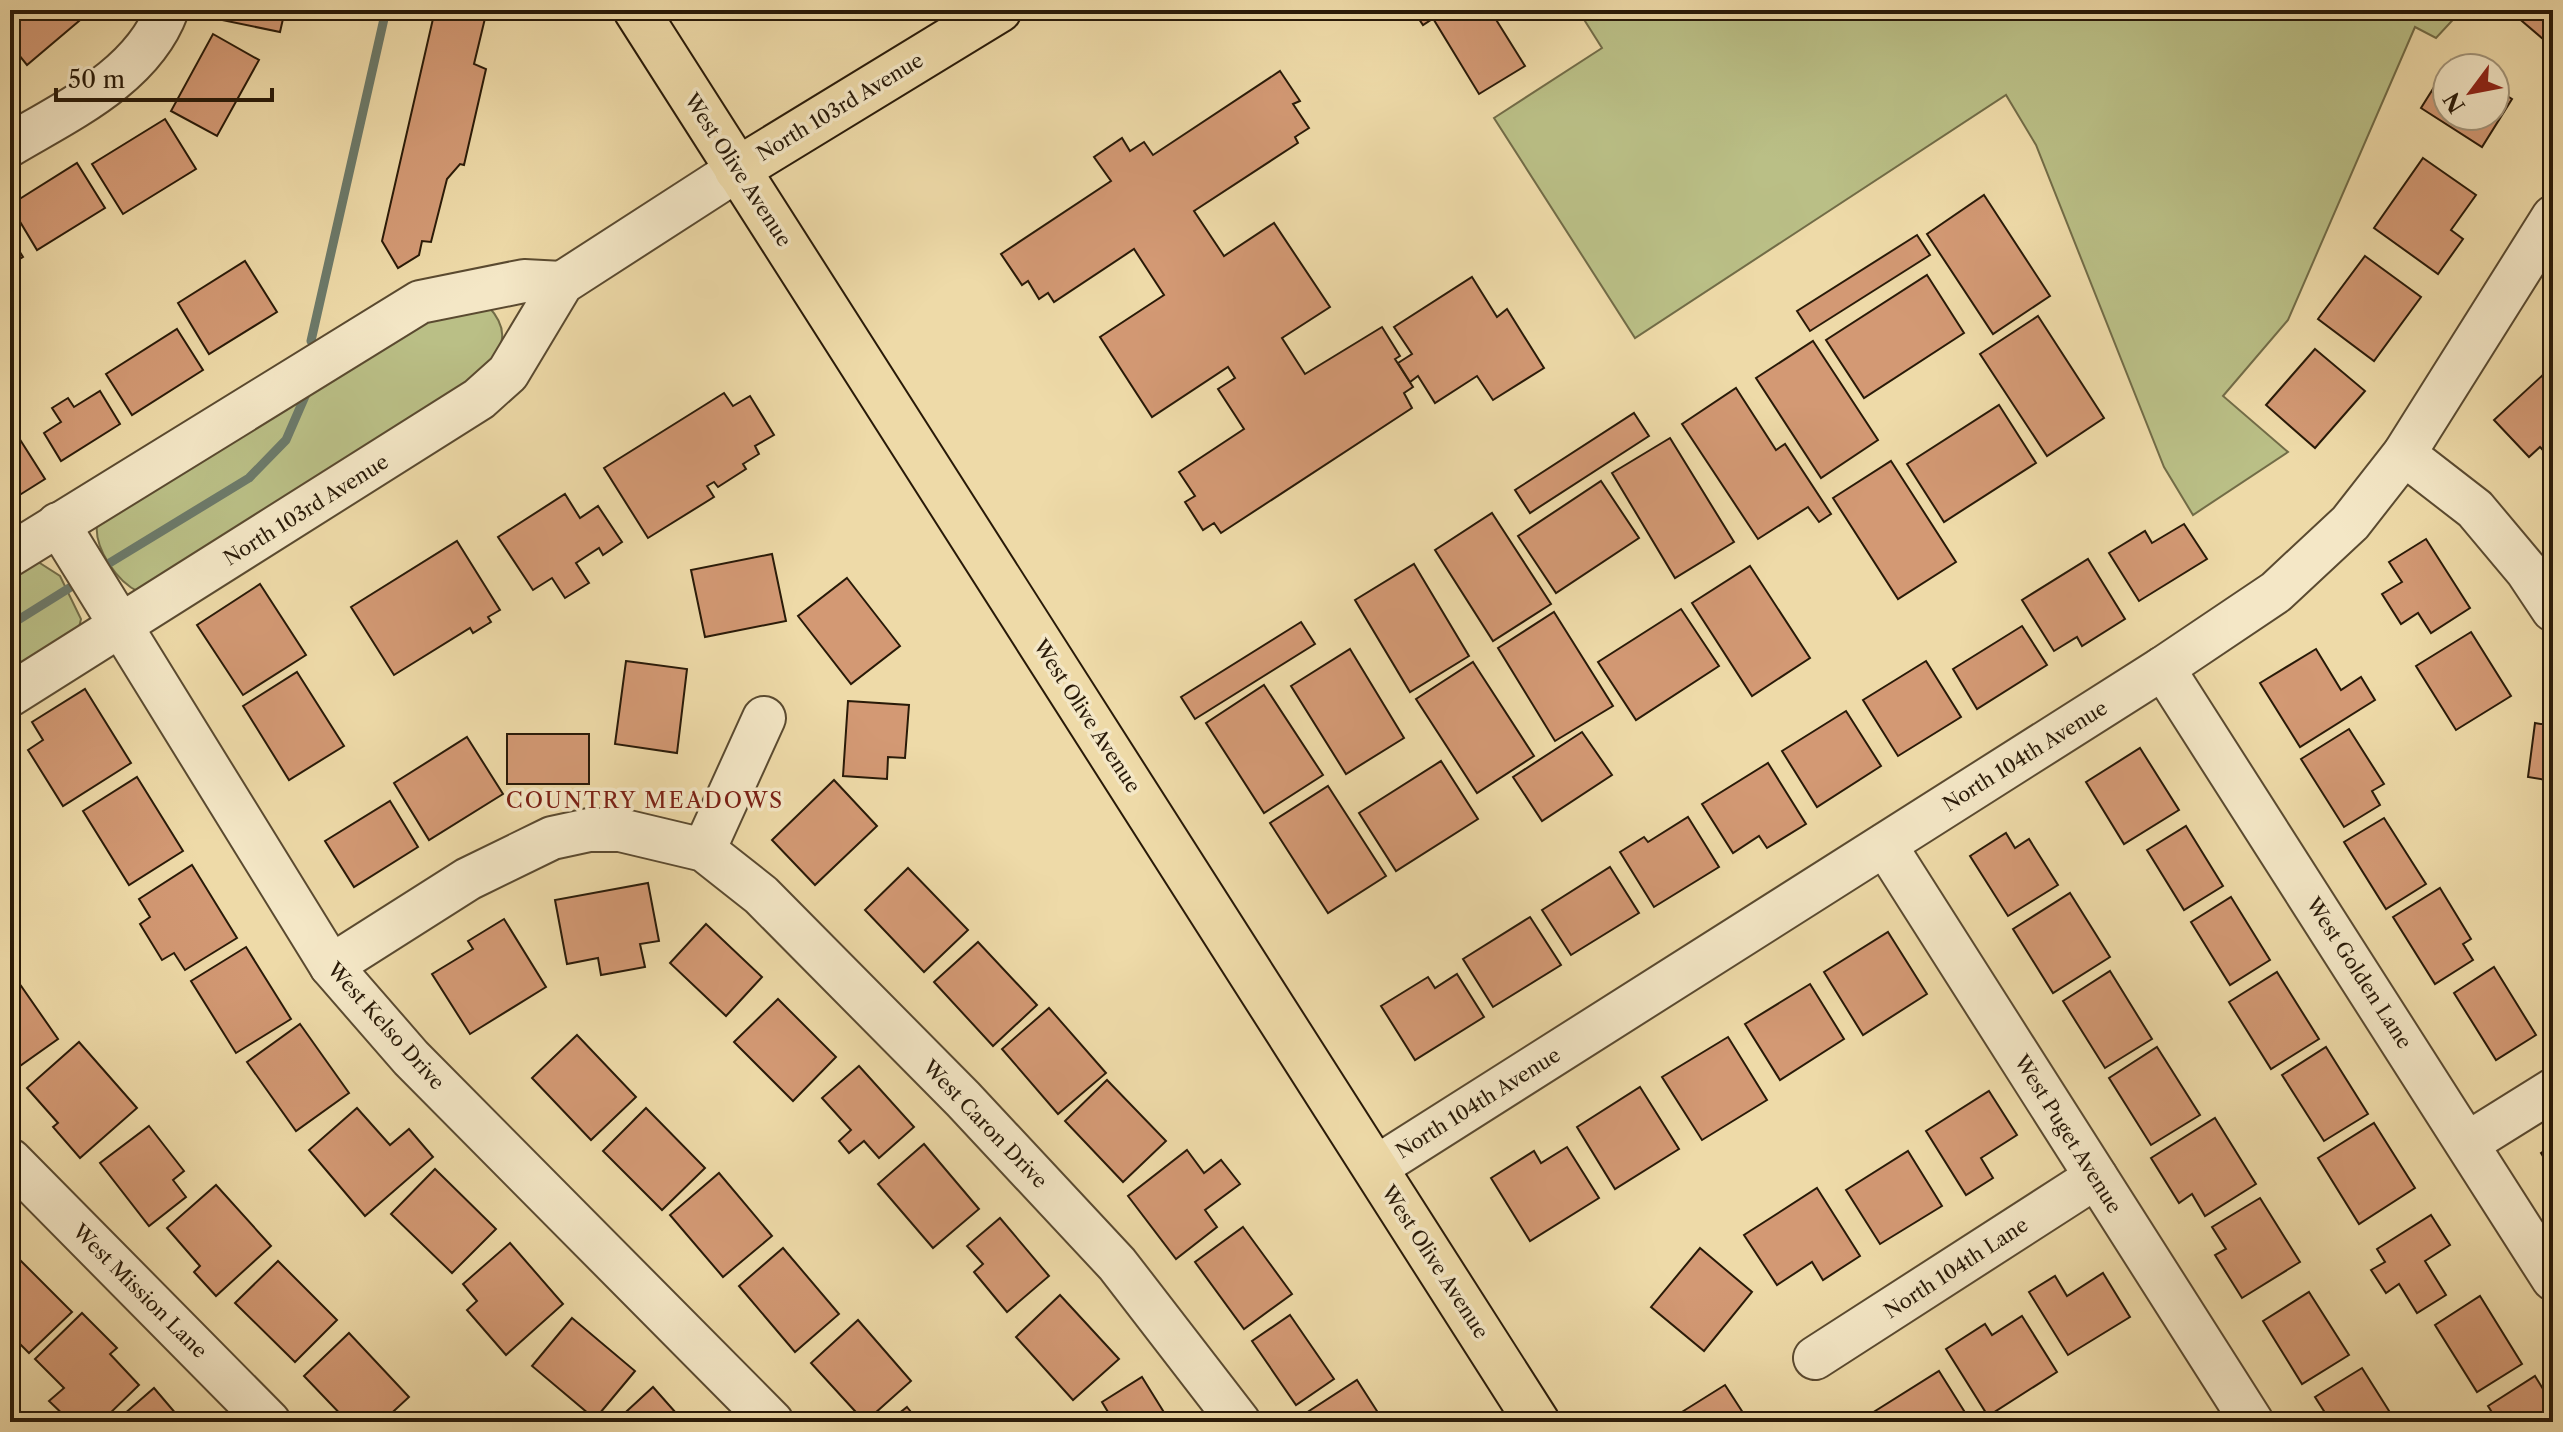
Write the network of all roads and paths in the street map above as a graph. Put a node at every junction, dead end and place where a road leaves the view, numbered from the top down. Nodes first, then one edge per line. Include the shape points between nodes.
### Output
1 (636, 10) edge
2 (999, 10) edge
3 (167, 12) edge
4 (10, 145) edge
5 (737, 170) junction
6 (2553, 217) edge
7 (562, 283) junction
8 (2404, 454) junction
9 (58, 524) junction
10 (10, 555) edge
11 (2553, 610) edge
12 (122, 625) junction
13 (2163, 668) junction
14 (10, 695) edge
15 (764, 718) dead end
16 (1885, 845) junction
17 (704, 850) junction
18 (331, 966) junction
19 (2553, 1090) edge
20 (2468, 1143) junction
21 (10, 1160) edge
22 (1375, 1168) junction
23 (2096, 1177) junction
24 (2553, 1279) edge
25 (1815, 1358) dead end
26 (269, 1422) edge
27 (772, 1422) edge
28 (1239, 1422) edge
29 (1537, 1422) edge
30 (2252, 1422) edge

1 - 5 main road, West Olive Avenue
2 - 5 main road, North 103rd Avenue
3 - 4 street via 130,65 93,96
5 - 7 street, North 103rd Avenue
5 - 22 main road, West Olive Avenue
6 - 8 street, North 104th Avenue
7 - 9 street via 524,281 420,302
7 - 12 street, North 103rd Avenue via 508,373 479,399
8 - 11 street via 2475,509
8 - 13 street, North 104th Avenue via 2350,523 2276,592
9 - 10 street
9 - 12 street, West Kelso Drive
12 - 14 street, North 103rd Avenue
12 - 18 street, West Kelso Drive
13 - 16 street, North 104th Avenue
13 - 20 street, West Golden Lane
15 - 17 street
16 - 22 street, North 104th Avenue
16 - 23 street, West Puget Avenue
17 - 18 street, West Caron Drive via 620,830 552,838 468,879
17 - 28 street, West Caron Drive via 761,895 963,1099 1107,1253
18 - 27 street, West Kelso Drive via 411,1058
19 - 20 street
20 - 24 street, West Golden Lane
21 - 26 street, West Mission Lane
22 - 29 main road, West Olive Avenue
23 - 25 street, North 104th Lane
23 - 30 street, West Puget Avenue

